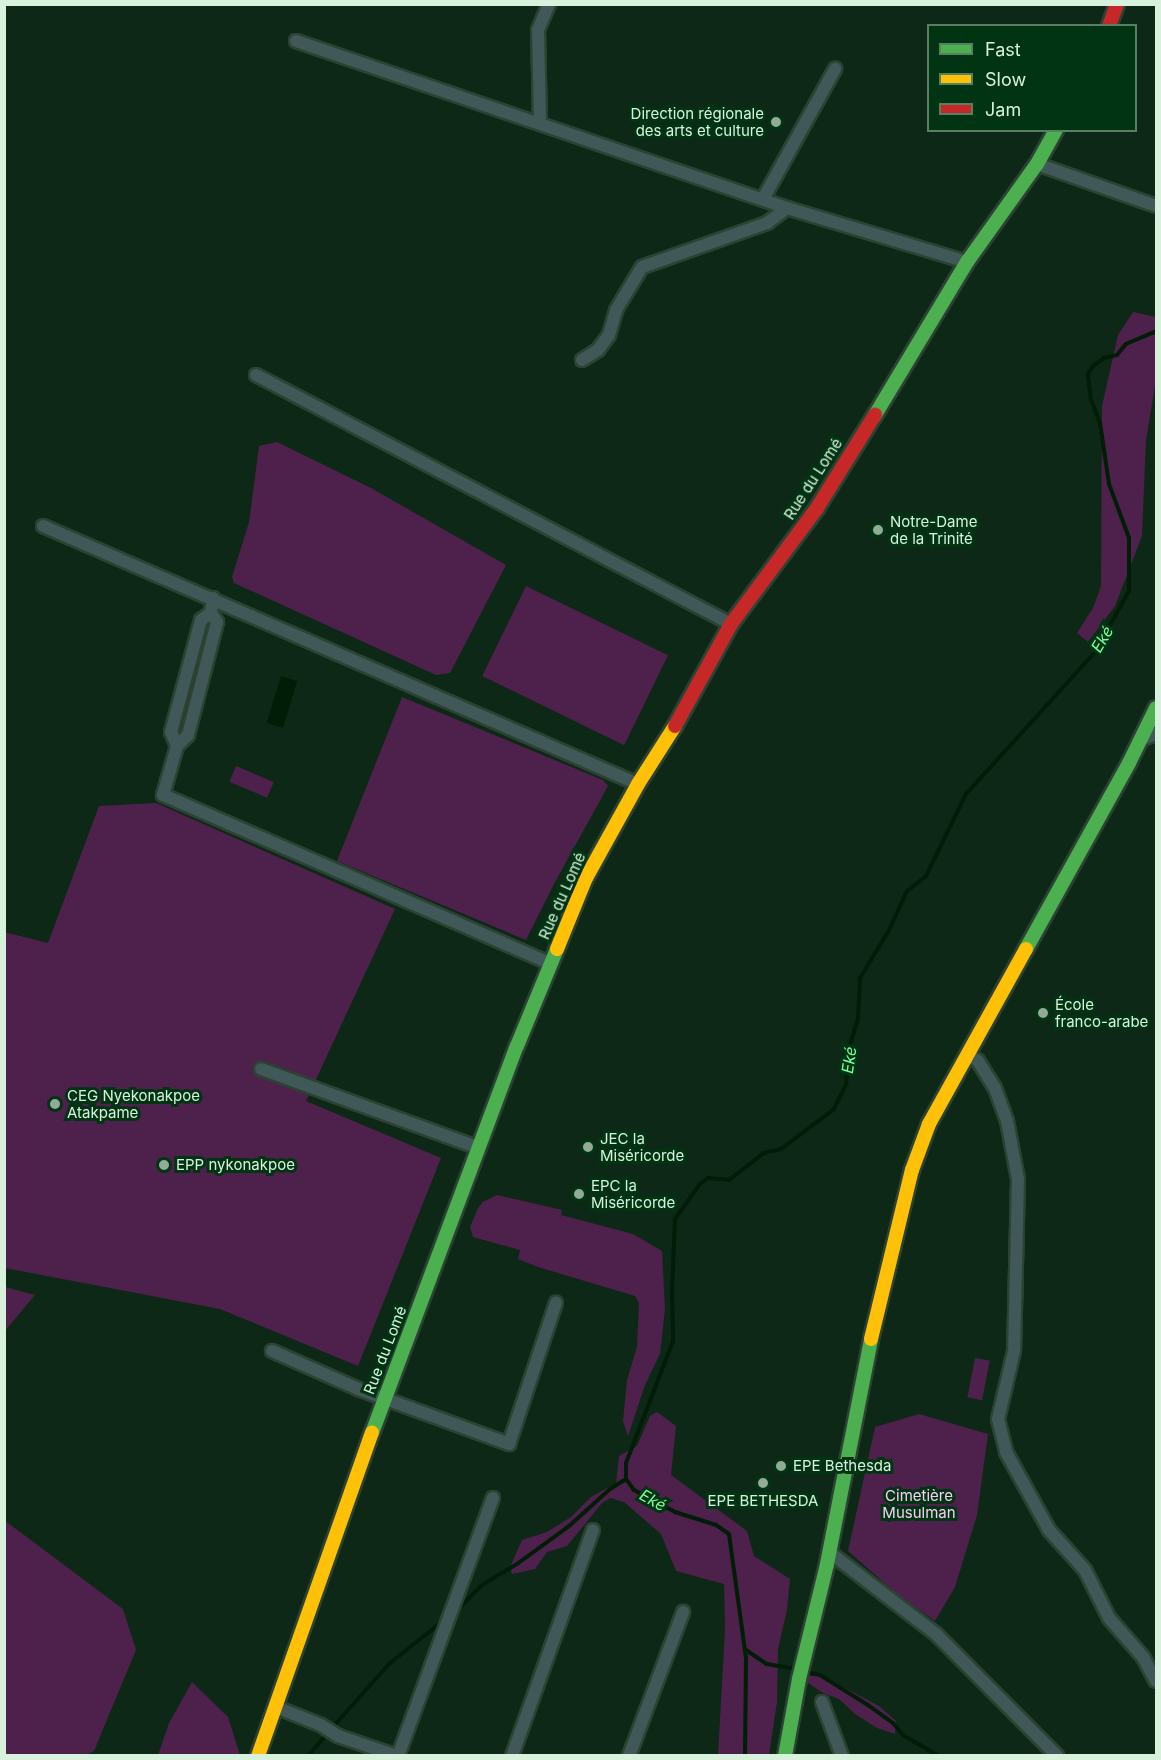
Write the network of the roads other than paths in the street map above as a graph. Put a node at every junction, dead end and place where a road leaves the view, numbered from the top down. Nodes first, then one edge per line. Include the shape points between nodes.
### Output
1 (549, 4) edge
2 (1118, 4) edge
3 (1110, 24) edge
4 (296, 41) dead end
5 (835, 69) dead end
6 (540, 123) junction
7 (1055, 132) edge
8 (1037, 164) junction
9 (762, 199) junction
10 (1156, 206) edge
11 (787, 208) junction
12 (967, 262) junction
13 (582, 360) dead end
14 (256, 375) dead end
15 (43, 526) dead end
16 (213, 598) junction
17 (731, 624) junction
18 (1156, 708) edge
19 (1156, 734) edge
20 (1142, 739) junction
21 (638, 784) junction
22 (550, 963) junction
23 (967, 1054) junction
24 (261, 1068) dead end
25 (479, 1148) junction
26 (556, 1303) dead end
27 (272, 1351) dead end
28 (384, 1398) junction
29 (493, 1498) dead end
30 (593, 1530) dead end
31 (829, 1552) junction
32 (683, 1612) dead end
33 (1156, 1682) edge
34 (822, 1702) dead end
35 (276, 1707) junction
36 (258, 1755) edge
37 (398, 1755) edge
38 (512, 1755) edge
39 (629, 1755) edge
40 (785, 1755) edge
41 (842, 1755) edge
42 (1057, 1755) edge

1 - 6 street via 538,30
2 - 3 main road
4 - 6 street
5 - 9 street
6 - 9 street
7 - 8 main road, Rue du Lomé
8 - 10 street
8 - 12 main road, Rue du Lomé
9 - 11 street
11 - 12 street
11 - 13 street via 767,223 642,267 616,310 609,335 598,350
12 - 17 main road, Rue du Lomé via 817,508
14 - 17 street
15 - 16 street
16 - 21 street
16 - 22 street via 211,614 201,620 171,732 177,746 163,795
17 - 21 main road, Rue du Lomé via 680,719
18 - 20 main road
19 - 20 street
20 - 23 main road
21 - 22 main road, Rue du Lomé via 586,878
22 - 25 main road, Rue du Lomé
23 - 31 main road via 929,1124 899,1213
23 - 33 street via 978,1061 995,1088 1007,1121 1018,1179 1014,1351 998,1419 1006,1452 1049,1530 1085,1570 1109,1618 1143,1657
24 - 25 street
25 - 28 main road, Rue du Lomé
26 - 28 street via 509,1444
27 - 28 street
28 - 35 main road, Rue du Lomé
29 - 37 street
30 - 38 street
31 - 40 main road
31 - 42 street via 936,1634
32 - 39 street
34 - 41 street
35 - 36 main road, Rue du Lomé
35 - 37 street via 338,1736

